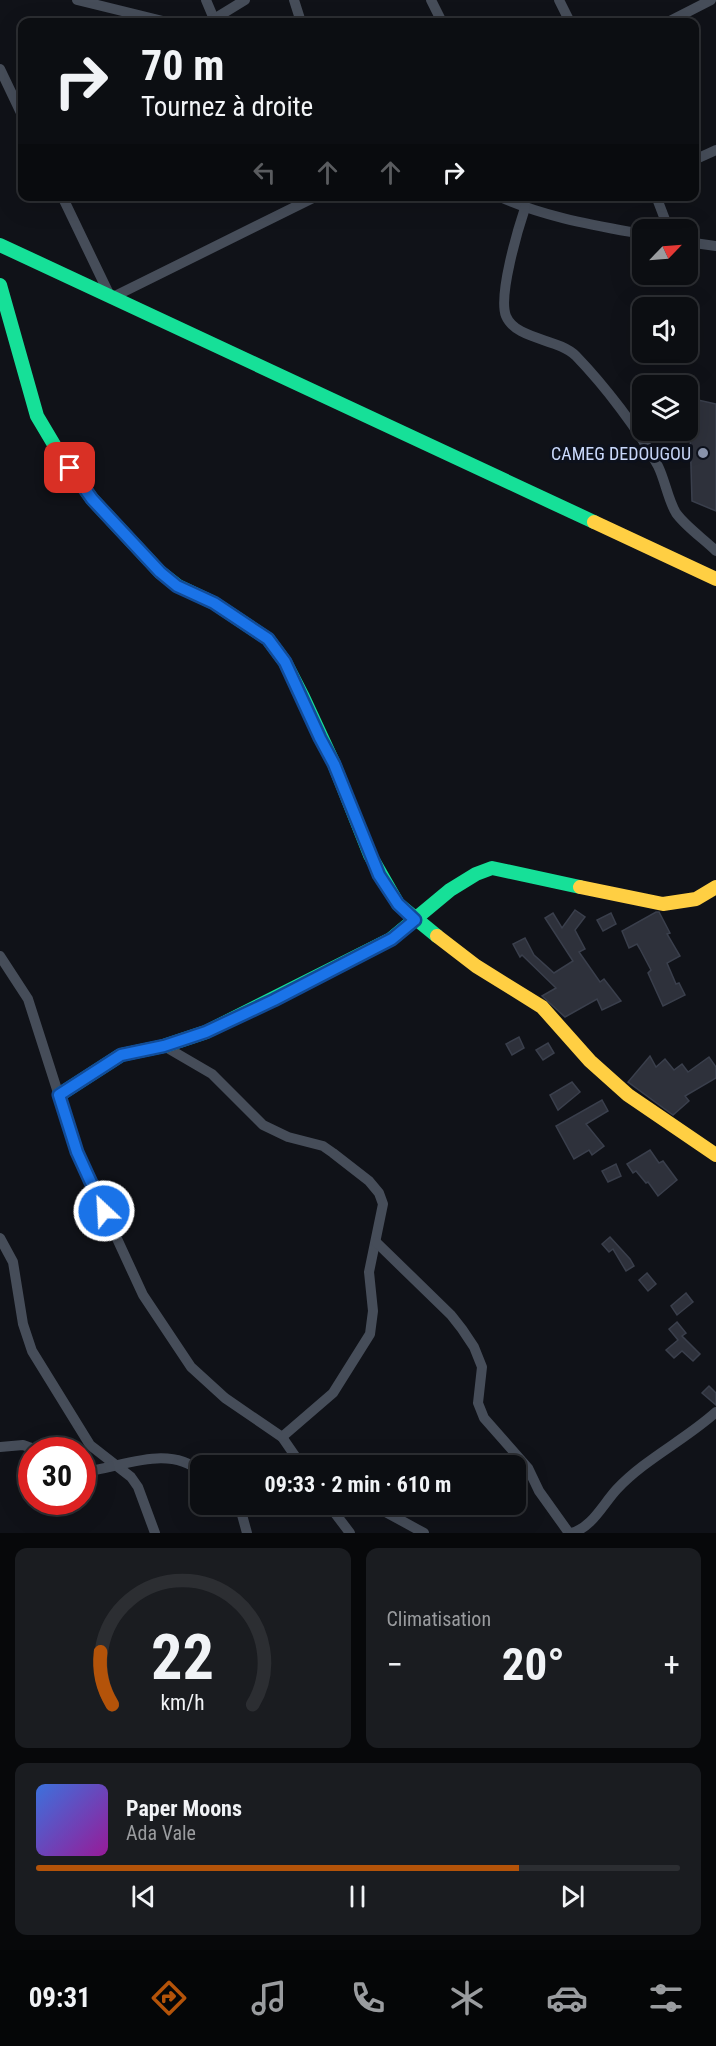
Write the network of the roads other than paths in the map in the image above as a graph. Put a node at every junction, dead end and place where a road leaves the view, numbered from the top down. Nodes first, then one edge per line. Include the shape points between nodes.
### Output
1 (77, 0) edge
2 (206, 0) edge
3 (245, 0) edge
4 (294, 0) edge
5 (432, 0) edge
6 (559, 0) edge
7 (711, 0) edge
8 (96, 2) edge
9 (153, 18) edge
10 (211, 18) edge
11 (217, 18) edge
12 (300, 18) edge
13 (440, 18) edge
14 (568, 18) edge
15 (676, 18) edge
16 (0, 69) edge
17 (18, 107) edge
18 (716, 150) edge
19 (699, 158) edge
20 (64, 201) edge
21 (307, 201) edge
22 (509, 201) edge
23 (658, 201) edge
24 (525, 208) junction
25 (665, 219) edge
26 (632, 232) edge
27 (698, 244) edge
28 (0, 245) edge
29 (716, 246) edge
30 (0, 285) edge
31 (111, 298) junction
32 (716, 551) edge
33 (716, 579) edge
34 (716, 887) edge
35 (415, 920) junction
36 (0, 956) edge
37 (164, 1046) junction
38 (59, 1095) junction
39 (716, 1155) edge
40 (0, 1239) edge
41 (376, 1242) junction
42 (716, 1412) edge
43 (282, 1437) junction
44 (18, 1445) edge
45 (0, 1447) edge
46 (295, 1455) edge
47 (190, 1462) edge
48 (115, 1466) junction
49 (96, 1469) edge
50 (242, 1515) edge
51 (336, 1515) edge
52 (391, 1515) edge
53 (155, 1533) edge
54 (247, 1533) edge
55 (350, 1533) edge
56 (424, 1533) edge
57 (570, 1533) edge

1 - 8 street
2 - 10 street
3 - 11 street
4 - 12 street
5 - 13 street
6 - 14 street
7 - 15 street
8 - 9 street
16 - 17 street
18 - 19 street
20 - 31 street
21 - 31 street
22 - 24 street
23 - 25 street
24 - 26 street
24 - 32 street via 510,264 506,317 515,326 576,356 650,452 676,513
27 - 29 street
28 - 31 street
30 - 35 street via 37,416 59,453 92,499 160,572 268,639 285,662 334,764 379,875 398,904
31 - 33 street
34 - 35 street via 696,899 663,904 492,868 468,876 439,896
35 - 37 street via 392,939 274,1000 206,1032
35 - 39 street via 476,966 542,1007 590,1061 628,1095
36 - 38 street via 28,999
37 - 38 street via 121,1055
37 - 41 street via 212,1074 264,1125 288,1137 323,1146 369,1181 383,1204
38 - 43 street via 77,1152 143,1295 166,1334 191,1367 225,1398
40 - 48 street via 13,1262 23,1324 32,1350 90,1445
41 - 43 street via 369,1272 373,1311 370,1334 333,1393
41 - 57 street via 451,1315 468,1338 482,1366 478,1403 484,1418 528,1468 539,1491
42 - 57 street via 637,1471 586,1526
43 - 46 street
44 - 45 street
47 - 48 street via 172,1457
48 - 49 street
48 - 53 street via 138,1487
50 - 54 street
51 - 55 street
52 - 56 street

